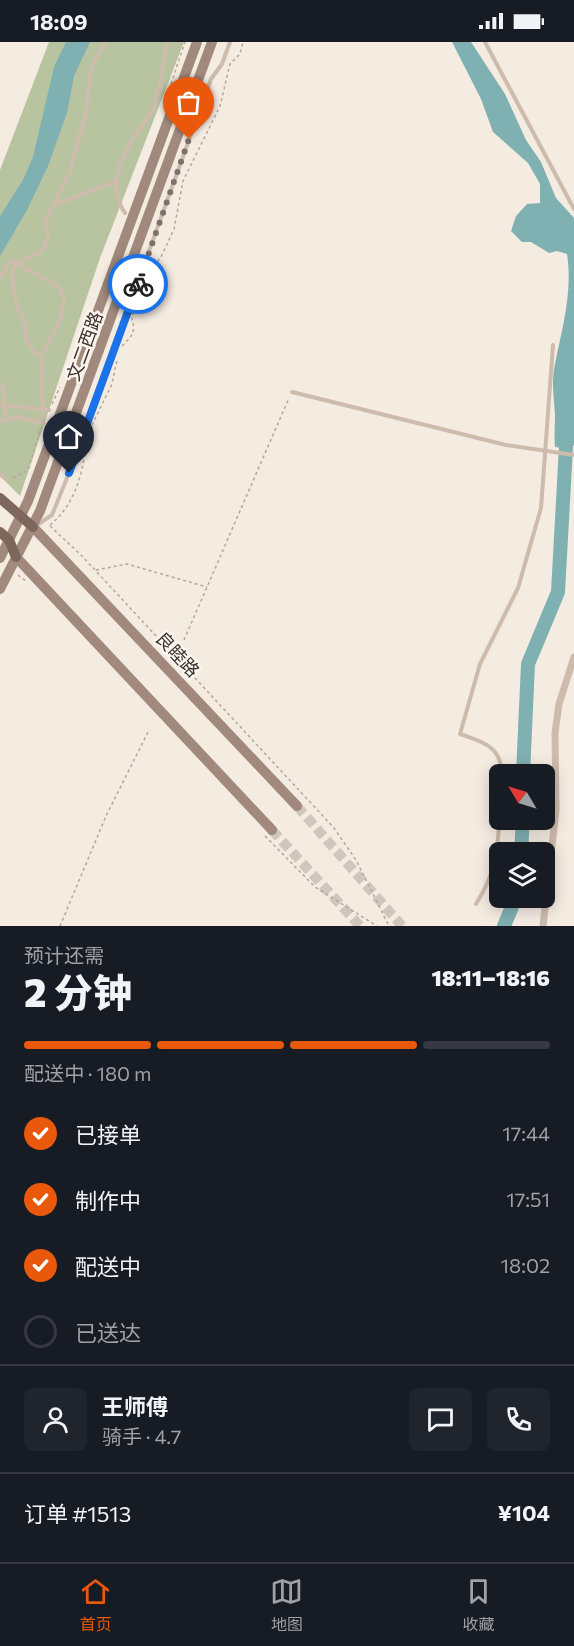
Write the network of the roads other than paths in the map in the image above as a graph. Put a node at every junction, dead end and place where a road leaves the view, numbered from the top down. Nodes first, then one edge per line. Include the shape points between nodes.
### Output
1 (106, 42) edge
2 (166, 42) edge
3 (197, 42) edge
4 (212, 42) edge
5 (230, 42) edge
6 (485, 42) edge
7 (117, 182) junction
8 (54, 204) junction
9 (574, 209) edge
10 (125, 213) dead end
11 (15, 264) junction
12 (0, 277) edge
13 (553, 345) dead end
14 (42, 356) junction
15 (0, 386) edge
16 (292, 392) road end
17 (2, 405) edge
18 (41, 409) junction
19 (49, 410) road end
20 (6, 420) junction
21 (0, 421) edge
22 (546, 453) junction
23 (574, 455) edge
24 (0, 474) edge
25 (6, 479) road end
26 (0, 498) edge
27 (21, 518) junction
28 (33, 527) junction
29 (0, 532) edge
30 (9, 540) junction
31 (0, 558) edge
32 (16, 558) junction
33 (0, 589) edge
34 (574, 657) edge
35 (501, 764) edge
36 (297, 806) tunnel mouth
37 (272, 830) tunnel mouth
38 (499, 830) edge
39 (476, 904) dead end
40 (543, 926) edge

1 - 8 lane via 91,68 86,112 71,168
2 - 7 lane via 153,110 129,145
3 - 27 main road, 文二西路
4 - 28 main road, 文二西路
5 - 28 lane via 211,79 52,515
6 - 9 lane
7 - 8 lane
7 - 10 lane via 118,198
8 - 11 lane via 46,221 48,237 43,250
11 - 12 lane via 11,261
11 - 14 lane via 12,273 16,304 25,323 26,339 34,352
11 - 14 lane via 59,288 64,298 60,321
13 - 22 lane
14 - 18 lane
15 - 17 lane via 3,385
16 - 22 lane
17 - 18 lane
17 - 20 lane
18 - 19 lane
18 - 20 lane via 43,423 18,417
20 - 21 lane
22 - 23 lane
22 - 35 lane via 541,508 530,554 518,588 480,664 460,734 495,749
24 - 25 lane
26 - 27 main road
27 - 28 main road
27 - 30 main road, 文二西路
28 - 32 main road, 文二西路
28 - 36 main road, 良睦路
29 - 30 main road
30 - 31 main road, 文二西路
30 - 32 main road
32 - 33 main road, 文二西路
32 - 37 main road
34 - 40 street via 555,733 556,810
38 - 39 lane via 492,878

